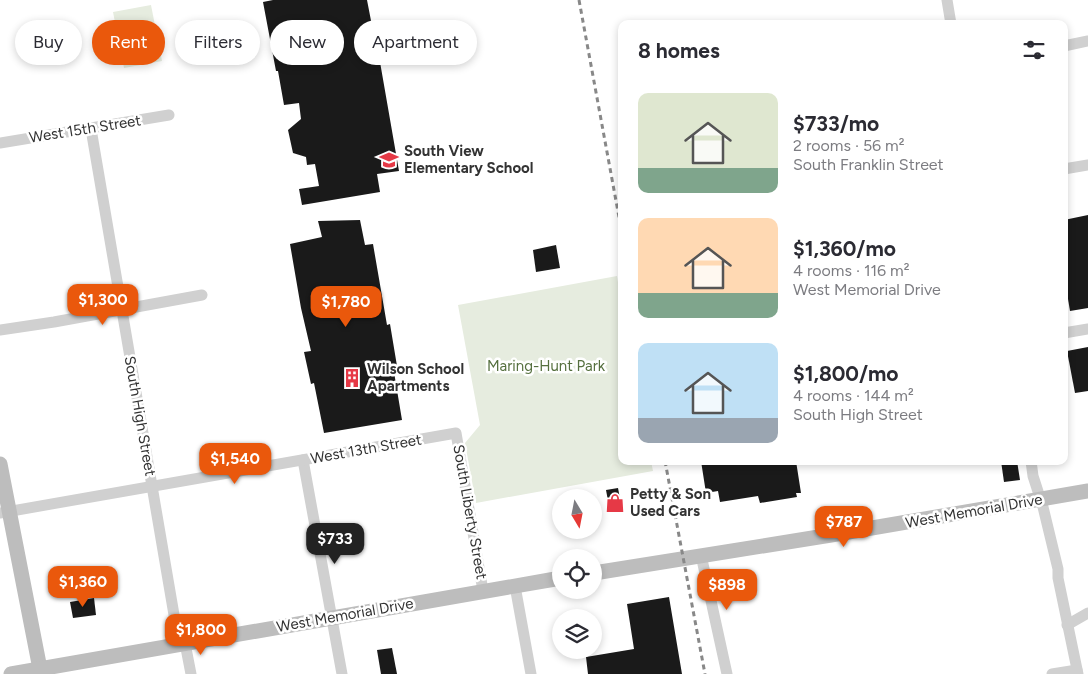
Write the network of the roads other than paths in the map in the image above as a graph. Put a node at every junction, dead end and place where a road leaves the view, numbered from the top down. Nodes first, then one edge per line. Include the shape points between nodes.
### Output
1 (947, 0) edge
2 (950, 20) edge
3 (1088, 41) edge
4 (1068, 45) edge
5 (169, 115) dead end
6 (91, 129) junction
7 (0, 143) edge
8 (1088, 165) edge
9 (1068, 169) edge
10 (202, 296) dead end
11 (122, 310) junction
12 (1088, 329) edge
13 (0, 330) edge
14 (1068, 332) edge
15 (456, 433) joint
16 (303, 460) junction
17 (0, 464) edge
18 (1032, 465) edge
19 (152, 487) junction
20 (1088, 491) edge
21 (1041, 499) junction
22 (5, 513) edge
23 (701, 555) junction
24 (602, 572) edge
25 (552, 580) edge
26 (514, 586) junction
27 (483, 591) junction
28 (1088, 613) edge
29 (331, 618) junction
30 (1067, 625) junction
31 (182, 644) junction
32 (41, 672) edge
33 (1077, 672) edge
34 (11, 674) edge
35 (191, 674) edge
36 (342, 674) edge
37 (531, 674) edge
38 (727, 674) edge
39 (1052, 674) edge

1 - 2 street
3 - 4 street
5 - 6 street, West 15th Street
6 - 7 street, West 15th Street
6 - 11 street, South High Street
8 - 9 street
10 - 11 street
11 - 13 street
11 - 19 street, South High Street
12 - 14 street
15 - 16 street, West 13th Street
15 - 27 street, South Liberty Street
16 - 19 street, West 13th Street
16 - 29 street
17 - 22 main road
18 - 21 street
19 - 22 street, West 13th Street
19 - 31 street, South High Street
20 - 21 main road, West Memorial Drive
21 - 23 main road, West Memorial Drive
21 - 30 street via 1058,569
22 - 32 main road
23 - 24 main road, West Memorial Drive
23 - 38 street
25 - 26 main road, West Memorial Drive
26 - 27 main road, West Memorial Drive
26 - 37 street
27 - 29 main road, West Memorial Drive
28 - 30 street
29 - 31 main road, West Memorial Drive
29 - 36 street
30 - 33 street
31 - 32 main road, West Memorial Drive
31 - 35 street, South High Street
32 - 34 main road, West Memorial Drive
33 - 39 street

